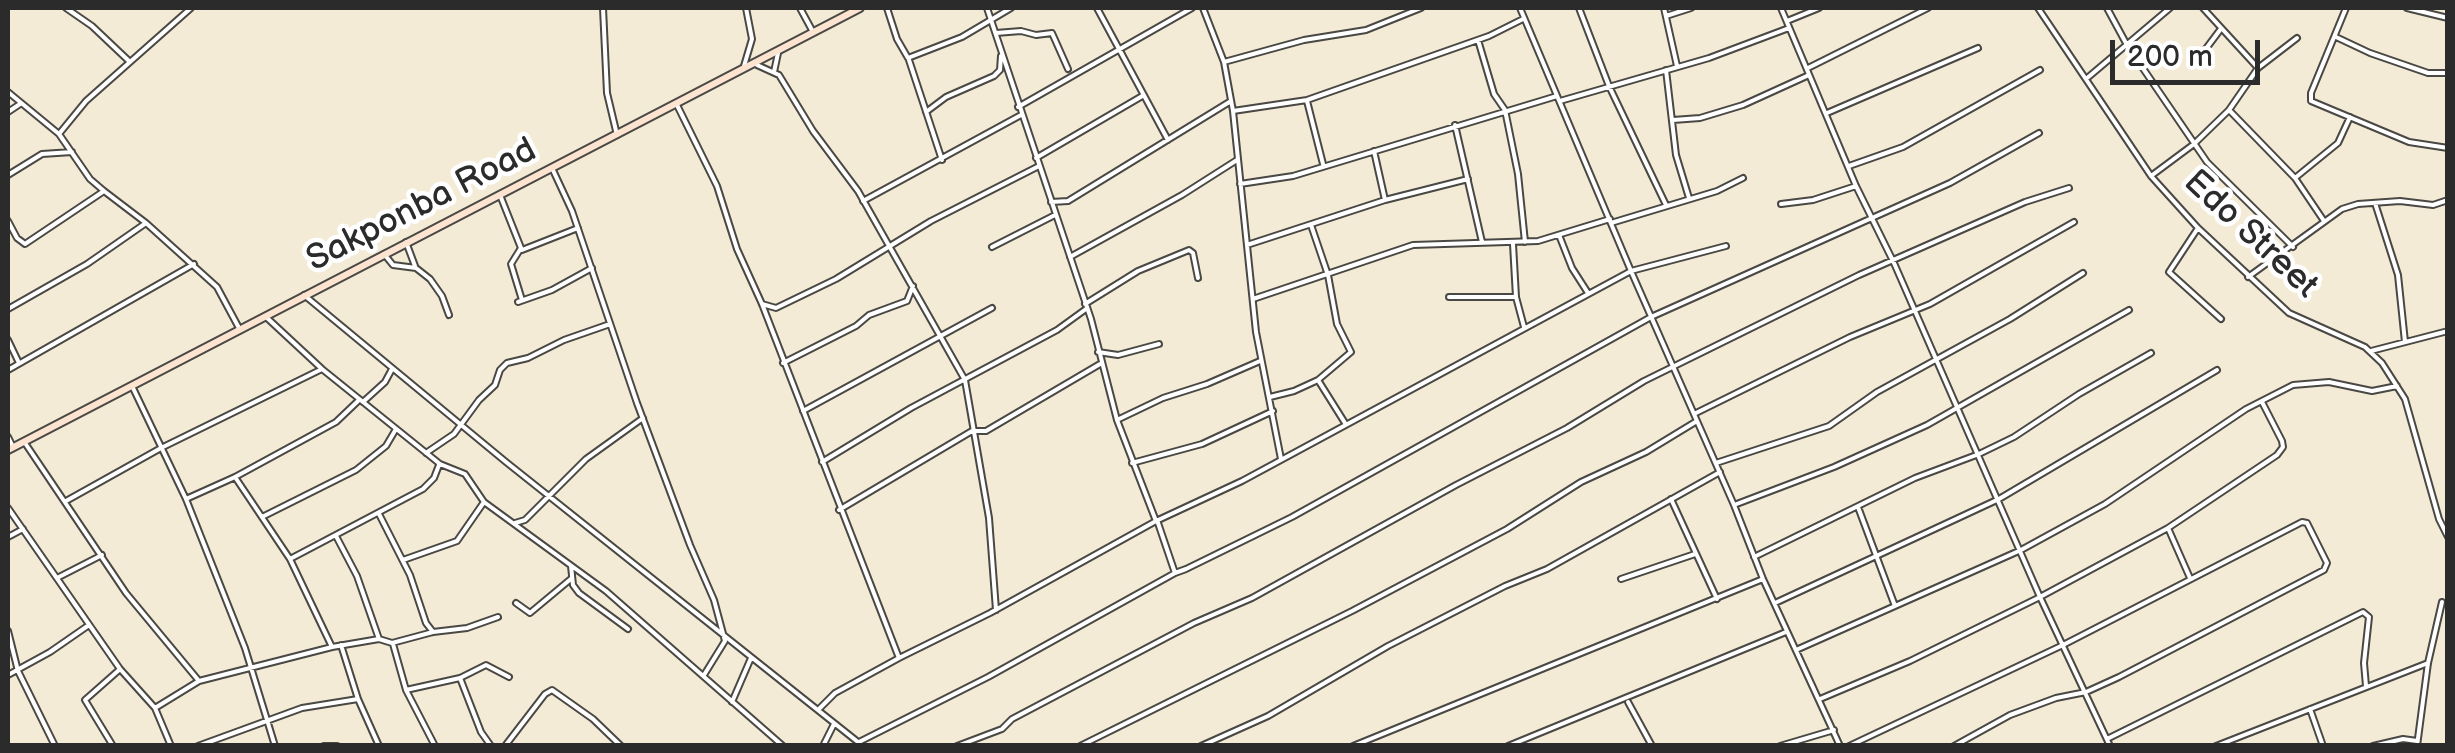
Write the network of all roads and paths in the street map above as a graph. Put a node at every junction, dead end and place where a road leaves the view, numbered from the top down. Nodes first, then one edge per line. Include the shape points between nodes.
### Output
1 (66, 8) edge
2 (191, 8) edge
3 (603, 8) edge
4 (746, 8) edge
5 (800, 8) edge
6 (860, 8) edge
7 (887, 8) edge
8 (987, 8) edge
9 (1011, 8) edge
10 (1097, 8) edge
11 (1192, 8) edge
12 (1203, 8) edge
13 (1421, 8) edge
14 (1520, 8) edge
15 (1579, 8) edge
16 (1664, 8) edge
17 (1691, 8) edge
18 (1781, 8) edge
19 (1819, 8) edge
20 (1928, 8) edge
21 (2038, 8) edge
22 (2107, 8) edge
23 (2170, 8) edge
24 (2203, 8) edge
25 (2346, 8) edge
26 (2406, 8) edge
27 (1666, 16) junction
28 (1525, 18) junction
29 (2448, 18) edge
30 (991, 19) junction
31 (1787, 21) junction
32 (1790, 28) junction
33 (2222, 28) junction
34 (813, 32) junction
35 (996, 33) junction
36 (2336, 36) junction
37 (2297, 38) dead end
38 (1478, 40) junction
39 (2126, 45) junction
40 (1978, 48) dead end
41 (1120, 50) junction
42 (778, 53) dead end
43 (1002, 54) junction
44 (908, 58) junction
45 (2199, 58) dead end
46 (130, 62) junction
47 (1224, 62) junction
48 (752, 64) junction
49 (1677, 67) junction
50 (743, 68) junction
51 (2258, 68) junction
52 (1068, 69) dead end
53 (1666, 70) junction
54 (2040, 70) dead end
55 (774, 72) junction
56 (1809, 72) junction
57 (2448, 73) edge
58 (2084, 80) junction
59 (1609, 86) junction
60 (8, 92) edge
61 (1144, 95) junction
62 (1559, 98) junction
63 (1307, 100) junction
64 (1231, 101) junction
65 (21, 103) junction
66 (676, 103) junction
67 (1018, 107) junction
68 (1505, 110) junction
69 (2229, 110) junction
70 (1233, 111) junction
71 (8, 112) edge
72 (926, 112) junction
73 (1827, 113) junction
74 (1021, 115) junction
75 (2350, 118) junction
76 (1673, 120) junction
77 (1454, 124) junction
78 (59, 134) junction
79 (2039, 134) dead end
80 (617, 135) junction
81 (1168, 141) junction
82 (2194, 144) junction
83 (2448, 148) edge
84 (1374, 150) junction
85 (72, 152) junction
86 (1036, 158) junction
87 (942, 160) junction
88 (1237, 160) junction
89 (1323, 164) junction
90 (1038, 166) junction
91 (1849, 166) junction
92 (552, 168) junction
93 (8, 176) edge
94 (2152, 176) junction
95 (1743, 178) dead end
96 (2294, 178) junction
97 (1468, 179) junction
98 (1240, 184) junction
99 (1856, 186) junction
100 (2069, 188) dead end
101 (104, 191) junction
102 (500, 194) junction
103 (1690, 199) junction
104 (1385, 200) junction
105 (2448, 200) edge
106 (863, 201) junction
107 (1051, 202) junction
108 (2375, 202) junction
109 (1780, 204) dead end
110 (1666, 205) junction
111 (1056, 215) junction
112 (1871, 216) junction
113 (1611, 221) junction
114 (8, 222) edge
115 (2074, 222) dead end
116 (2324, 222) junction
117 (146, 223) junction
118 (1311, 226) junction
119 (578, 228) junction
120 (2198, 228) junction
121 (1560, 236) junction
122 (406, 242) junction
123 (1482, 242) junction
124 (1525, 242) junction
125 (1513, 243) junction
126 (1248, 245) junction
127 (1726, 246) dead end
128 (890, 247) junction
129 (992, 247) dead end
130 (2293, 247) junction
131 (520, 250) junction
132 (384, 254) junction
133 (1070, 256) junction
134 (1894, 262) junction
135 (194, 264) junction
136 (416, 268) junction
137 (592, 268) junction
138 (1631, 271) junction
139 (2083, 273) dead end
140 (1328, 275) junction
141 (2248, 277) junction
142 (1198, 278) dead end
143 (913, 286) junction
144 (1588, 293) junction
145 (304, 295) junction
146 (1449, 297) dead end
147 (1516, 297) junction
148 (1253, 298) junction
149 (762, 304) junction
150 (1086, 306) junction
151 (992, 308) dead end
152 (8, 309) edge
153 (1915, 310) junction
154 (2129, 310) dead end
155 (449, 315) dead end
156 (265, 316) junction
157 (1651, 317) junction
158 (2221, 319) dead end
159 (610, 324) junction
160 (1524, 327) junction
161 (239, 328) junction
162 (2448, 332) edge
163 (942, 333) junction
164 (8, 340) edge
165 (2405, 342) junction
166 (1158, 344) dead end
167 (2371, 351) junction
168 (1098, 352) junction
169 (2151, 353) dead end
170 (1262, 360) junction
171 (1937, 360) junction
172 (783, 363) junction
173 (19, 364) junction
174 (1101, 364) junction
175 (392, 368) junction
176 (1672, 368) junction
177 (322, 369) junction
178 (8, 370) edge
179 (2217, 370) dead end
180 (965, 380) junction
181 (1318, 380) junction
182 (2398, 385) junction
183 (132, 386) junction
184 (1270, 397) junction
185 (361, 401) junction
186 (2261, 401) junction
187 (1957, 405) junction
188 (1273, 410) junction
189 (803, 411) junction
190 (1694, 414) junction
191 (643, 418) junction
192 (1117, 420) junction
193 (1696, 421) junction
194 (462, 424) junction
195 (1346, 424) junction
196 (396, 428) junction
197 (972, 432) junction
198 (8, 437) edge
199 (24, 442) junction
200 (10, 448) edge
201 (161, 448) junction
202 (426, 453) junction
203 (1979, 454) junction
204 (1281, 459) junction
205 (822, 462) junction
206 (1132, 463) junction
207 (1716, 463) junction
208 (440, 464) junction
209 (1720, 472) junction
210 (235, 478) junction
211 (549, 494) junction
212 (186, 499) junction
213 (1999, 499) junction
214 (1671, 500) junction
215 (66, 501) junction
216 (484, 502) junction
217 (1734, 506) junction
218 (1858, 507) junction
219 (8, 508) edge
220 (840, 510) junction
221 (378, 512) junction
222 (262, 517) junction
223 (1157, 520) junction
224 (515, 523) junction
225 (2168, 528) junction
226 (23, 530) junction
227 (336, 536) junction
228 (8, 538) edge
229 (2448, 538) edge
230 (2022, 550) junction
231 (1695, 554) junction
232 (102, 555) junction
233 (1754, 557) junction
234 (1876, 557) junction
235 (290, 559) junction
236 (403, 560) junction
237 (572, 566) junction
238 (1176, 573) junction
239 (57, 578) junction
240 (572, 578) junction
241 (1763, 579) junction
242 (1621, 580) dead end
243 (2191, 580) junction
244 (2040, 597) junction
245 (1717, 599) junction
246 (2442, 602) dead end
247 (516, 603) dead end
248 (1775, 603) junction
249 (1896, 607) junction
250 (996, 610) junction
251 (498, 617) dead end
252 (89, 624) junction
253 (628, 629) dead end
254 (8, 631) edge
255 (433, 632) junction
256 (1786, 632) junction
257 (725, 636) junction
258 (380, 640) junction
259 (392, 643) junction
260 (341, 644) junction
261 (2063, 645) junction
262 (332, 647) junction
263 (1796, 650) junction
264 (751, 658) junction
265 (899, 658) junction
266 (2428, 662) junction
267 (251, 668) junction
268 (120, 669) junction
269 (18, 672) junction
270 (8, 675) edge
271 (704, 675) junction
272 (509, 677) dead end
273 (460, 678) junction
274 (199, 681) junction
275 (2366, 686) junction
276 (406, 690) junction
277 (2086, 692) junction
278 (358, 699) junction
279 (1820, 699) junction
280 (1627, 700) junction
281 (732, 702) junction
282 (156, 708) junction
283 (819, 709) junction
284 (2310, 709) junction
285 (266, 720) junction
286 (834, 722) junction
287 (1834, 730) junction
288 (2108, 739) junction
289 (1963, 743) edge
290 (2417, 743) edge
291 (861, 744) edge
292 (55, 746) edge
293 (113, 746) edge
294 (172, 746) edge
295 (198, 746) edge
296 (275, 746) edge
297 (324, 746) edge
298 (336, 746) edge
299 (379, 746) edge
300 (435, 746) edge
301 (491, 746) edge
302 (505, 746) edge
303 (621, 746) edge
304 (784, 746) edge
305 (823, 746) edge
306 (956, 746) edge
307 (1080, 746) edge
308 (1202, 746) edge
309 (1354, 746) edge
310 (1508, 746) edge
311 (1652, 746) edge
312 (1780, 746) edge
313 (1840, 746) edge
314 (1849, 746) edge
315 (1954, 746) edge
316 (2110, 746) edge
317 (2216, 746) edge
318 (2323, 746) edge
319 (2374, 746) edge

1 - 46 street
2 - 46 street
3 - 80 street via 607,94
4 - 50 street via 752,40
5 - 34 street
6 - 34 main road, Sakponba Road
7 - 44 street
8 - 30 street
9 - 30 street
10 - 41 street
11 - 41 street
12 - 47 street
13 - 47 street via 1366,30
14 - 28 street
15 - 59 street
16 - 27 street
17 - 27 street
18 - 31 street
19 - 31 street
20 - 56 street
21 - 58 street, Edo Street
22 - 39 street
23 - 39 street
24 - 33 street
25 - 36 street
26 - 29 street
27 - 49 street
28 - 38 street
28 - 62 street
30 - 35 street
30 - 44 street
31 - 32 street
32 - 49 street
32 - 56 street
33 - 45 street
33 - 51 street
34 - 48 main road, Sakponba Road
35 - 43 street
35 - 52 street via 1052,33
36 - 57 street via 2428,73
36 - 75 street via 2310,97
37 - 51 street
38 - 63 street
38 - 68 street
39 - 58 street
39 - 82 street
40 - 73 street
41 - 61 street
41 - 67 street
42 - 55 street
43 - 67 street
43 - 72 street via 997,74
44 - 72 street
46 - 78 street
47 - 64 street
48 - 50 main road, Sakponba Road
48 - 55 street
49 - 53 street
50 - 66 main road, Sakponba Road
51 - 69 street
53 - 59 street
53 - 76 street
54 - 91 street via 1903,147
55 - 106 street
56 - 73 street
56 - 76 street via 1744,105
58 - 94 street, Edo Street
59 - 62 street
59 - 110 street
60 - 65 street
61 - 81 street
61 - 86 street
62 - 68 street
62 - 113 street
63 - 70 street
63 - 89 street
64 - 70 street
64 - 81 street
65 - 71 street
65 - 78 street
66 - 80 main road, Sakponba Road
66 - 149 street via 717,186
67 - 74 street
68 - 77 street
68 - 124 street
69 - 82 street
69 - 96 street
70 - 88 street
72 - 87 street
73 - 91 street
74 - 86 street
74 - 87 street
75 - 83 street via 2408,142
75 - 96 street via 2338,144
76 - 103 street
77 - 84 street
77 - 97 street
78 - 85 street
79 - 112 street via 1950,184
80 - 92 main road, Sakponba Road
81 - 107 street via 1068,201
82 - 94 street
82 - 130 street
84 - 89 street
84 - 104 street
85 - 93 street via 42,154
85 - 101 street
86 - 90 street
87 - 106 street
88 - 98 street
88 - 133 street
89 - 98 street
90 - 107 street
90 - 128 street
91 - 99 street
92 - 102 main road, Sakponba Road
92 - 119 street
94 - 120 street, Edo Street
95 - 103 street
96 - 116 street
97 - 104 street
97 - 123 street
98 - 126 street
99 - 109 street
99 - 112 street
100 - 134 street
101 - 114 street via 28,243
101 - 117 street
102 - 122 main road, Sakponba Road
102 - 131 street
103 - 110 street
104 - 118 street
105 - 108 street
106 - 128 street
107 - 111 street
108 - 116 street
108 - 165 street via 2398,275
110 - 113 street
111 - 129 street
111 - 133 street
112 - 134 street
112 - 157 street
113 - 121 street
113 - 138 street
115 - 153 street
116 - 130 street
117 - 135 street
117 - 152 street
118 - 126 street
118 - 140 street
119 - 131 street
119 - 137 street
120 - 141 street, Edo Street
120 - 158 street via 2169,272
121 - 124 street
121 - 144 street
122 - 132 main road, Sakponba Road
122 - 136 street
123 - 125 street
123 - 140 street via 1413,246
124 - 125 street
125 - 147 street
126 - 148 street
127 - 138 street
128 - 143 street
128 - 149 street via 776,308
130 - 141 street
131 - 137 street via 510,264 520,301
132 - 136 street via 393,265
132 - 145 main road, Sakponba Road
133 - 150 street
134 - 153 street
134 - 176 street
135 - 161 street via 222,294
135 - 173 street
136 - 155 street via 434,283
137 - 159 street
138 - 144 street
138 - 157 street
139 - 171 street
140 - 148 street
140 - 181 street via 1337,324 1351,352
141 - 167 street, Edo Street via 2293,316
142 - 150 street via 1189,250 1138,271
143 - 163 street
143 - 172 street via 907,301
144 - 160 street
145 - 156 main road, Sakponba Road
145 - 175 street
146 - 147 street
147 - 160 street
148 - 170 street
149 - 172 street
150 - 168 street
150 - 180 street via 1057,330
151 - 163 street
153 - 171 street
153 - 190 street
154 - 187 street
156 - 161 main road, Sakponba Road
156 - 177 street
157 - 176 street
157 - 238 street via 1292,517
159 - 191 street
159 - 194 street via 507,363
160 - 195 street
161 - 183 main road, Sakponba Road
162 - 165 street
163 - 180 street
163 - 189 street
164 - 173 street
165 - 167 street
166 - 168 street via 1118,355
167 - 182 street, Edo Street
168 - 174 street
169 - 203 street
170 - 184 street
170 - 192 street
171 - 187 street
171 - 207 street via 1829,426
172 - 189 street
173 - 178 street
174 - 192 street
174 - 197 street via 986,431
175 - 185 street
175 - 194 street
176 - 190 street
176 - 306 street via 1252,598
177 - 185 street
177 - 201 street
179 - 213 street
180 - 197 street
180 - 205 street
181 - 184 street
181 - 195 street
182 - 186 street via 2372,391 2311,382
182 - 229 street, Edo Street
183 - 199 main road, Sakponba Road
183 - 201 street
184 - 188 street
185 - 196 street
185 - 210 street
186 - 225 street via 2281,451
186 - 230 street
187 - 203 street
187 - 217 street via 1834,468
188 - 204 street
188 - 206 street via 1202,444
189 - 205 street
190 - 193 street
191 - 211 street
191 - 257 street
192 - 206 street
193 - 207 street
193 - 307 street via 1352,611
194 - 202 street
194 - 211 street
195 - 204 street
196 - 202 street
196 - 222 street via 386,446 356,470
197 - 220 street
197 - 250 street via 989,518
198 - 200 street
199 - 200 main road, Sakponba Road
199 - 215 street
201 - 212 street
201 - 215 street
202 - 208 street
203 - 213 street
203 - 218 street
204 - 223 street
205 - 220 street
206 - 223 street
207 - 209 street
208 - 216 street via 464,474
208 - 221 street via 423,489
209 - 214 street
209 - 217 street
210 - 212 street
210 - 222 street
211 - 224 street
211 - 257 street
212 - 267 street
213 - 230 street
213 - 234 street
214 - 231 street
214 - 308 street
215 - 232 street
216 - 224 street
216 - 236 street via 457,540
217 - 233 street
218 - 233 street
218 - 234 street
219 - 226 street
220 - 265 street
221 - 227 street
221 - 236 street
222 - 235 street
223 - 238 street
223 - 250 street
224 - 237 street
225 - 243 street
225 - 244 street
226 - 228 street
226 - 239 street
227 - 235 street
227 - 258 street
230 - 244 street
230 - 249 street
231 - 242 street
231 - 245 street
232 - 239 street
232 - 274 street
233 - 241 street
234 - 248 street
234 - 249 street
235 - 262 street
236 - 255 street
237 - 240 street
237 - 271 street
238 - 291 street
239 - 252 street
240 - 247 street via 530,613
240 - 253 street via 579,593
241 - 245 street
241 - 248 street
243 - 261 street
243 - 277 street via 2302,522 2326,562 2324,570
244 - 261 street
244 - 279 street
245 - 309 street
246 - 266 street
248 - 256 street
249 - 263 street
250 - 265 street
251 - 255 street
252 - 268 street
252 - 269 street
254 - 269 street
255 - 259 street
256 - 263 street
256 - 280 street
257 - 264 street
257 - 271 street
258 - 259 street
258 - 260 street
259 - 276 street
260 - 262 street
260 - 278 street
261 - 277 street
261 - 314 street
262 - 267 street
263 - 279 street
264 - 281 street
264 - 283 street
265 - 283 street
266 - 275 street
266 - 290 street
267 - 274 street
267 - 285 street
268 - 282 street
268 - 293 street via 85,700
269 - 270 street
269 - 292 street
271 - 281 street
272 - 273 street via 486,665
273 - 276 street
273 - 301 street
274 - 282 street
275 - 284 street
275 - 288 street via 2369,617 2363,612
276 - 300 street
277 - 288 street
277 - 289 street via 2010,714
278 - 285 street
278 - 299 street
279 - 287 street
280 - 310 street
280 - 311 street
281 - 304 street
282 - 294 street
283 - 286 street
284 - 317 street
284 - 318 street
285 - 295 street
285 - 296 street
286 - 291 street
286 - 305 street
287 - 312 street
287 - 313 street
288 - 316 street
289 - 315 street
290 - 319 street
297 - 298 street
302 - 303 street via 552,690

